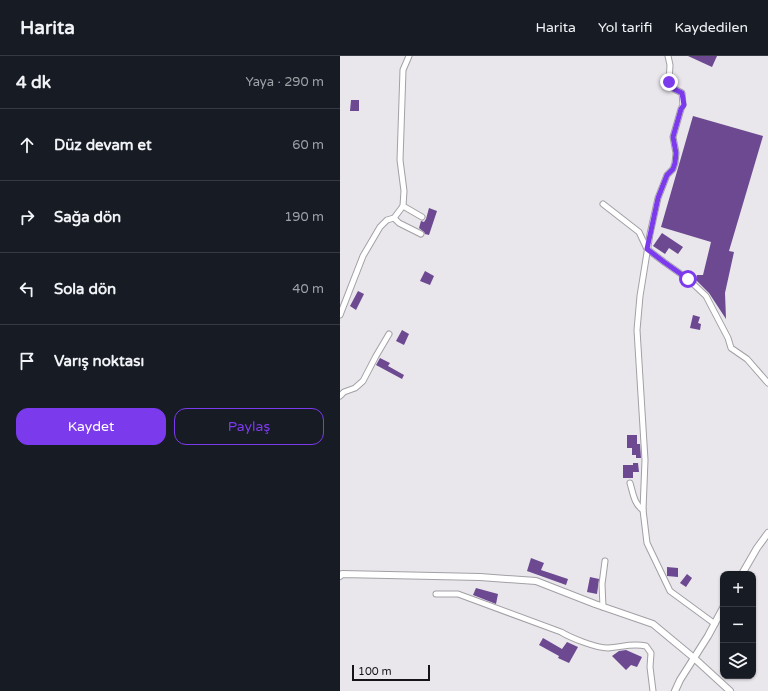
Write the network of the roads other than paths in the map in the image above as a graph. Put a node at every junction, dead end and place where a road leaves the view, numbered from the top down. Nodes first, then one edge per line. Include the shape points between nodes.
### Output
1 (409, 56) edge
2 (668, 56) edge
3 (603, 204) dead end
4 (403, 206) junction
5 (422, 217) dead end
6 (394, 218) junction
7 (421, 234) dead end
8 (647, 249) junction
9 (340, 315) edge
10 (389, 334) dead end
11 (768, 383) edge
12 (340, 396) edge
13 (630, 483) dead end
14 (643, 510) junction
15 (768, 533) edge
16 (605, 561) dead end
17 (744, 571) edge
18 (340, 576) edge
19 (436, 594) dead end
20 (603, 607) junction
21 (720, 614) edge
22 (715, 624) junction
23 (694, 658) junction
24 (653, 691) edge
25 (675, 691) edge
26 (730, 691) edge

1 - 4 street via 403,70 400,160
2 - 8 street via 669,82 674,89 682,93 684,105 673,137 675,163 658,198
3 - 8 street via 639,232
4 - 5 street
4 - 6 street
6 - 7 street
6 - 9 street via 387,220 380,227 363,256
8 - 11 street via 688,279 706,296 731,348 747,359
8 - 14 street via 637,330 645,460
10 - 12 street via 363,381
13 - 14 street via 635,501
14 - 22 street via 647,543 670,591
15 - 17 street
16 - 20 street
18 - 20 street via 434,576 536,581
19 - 24 street via 458,594 561,632 572,639 607,648 637,644 646,646 651,653
20 - 23 street via 653,624
21 - 22 street
22 - 23 street
23 - 25 street
23 - 26 street

